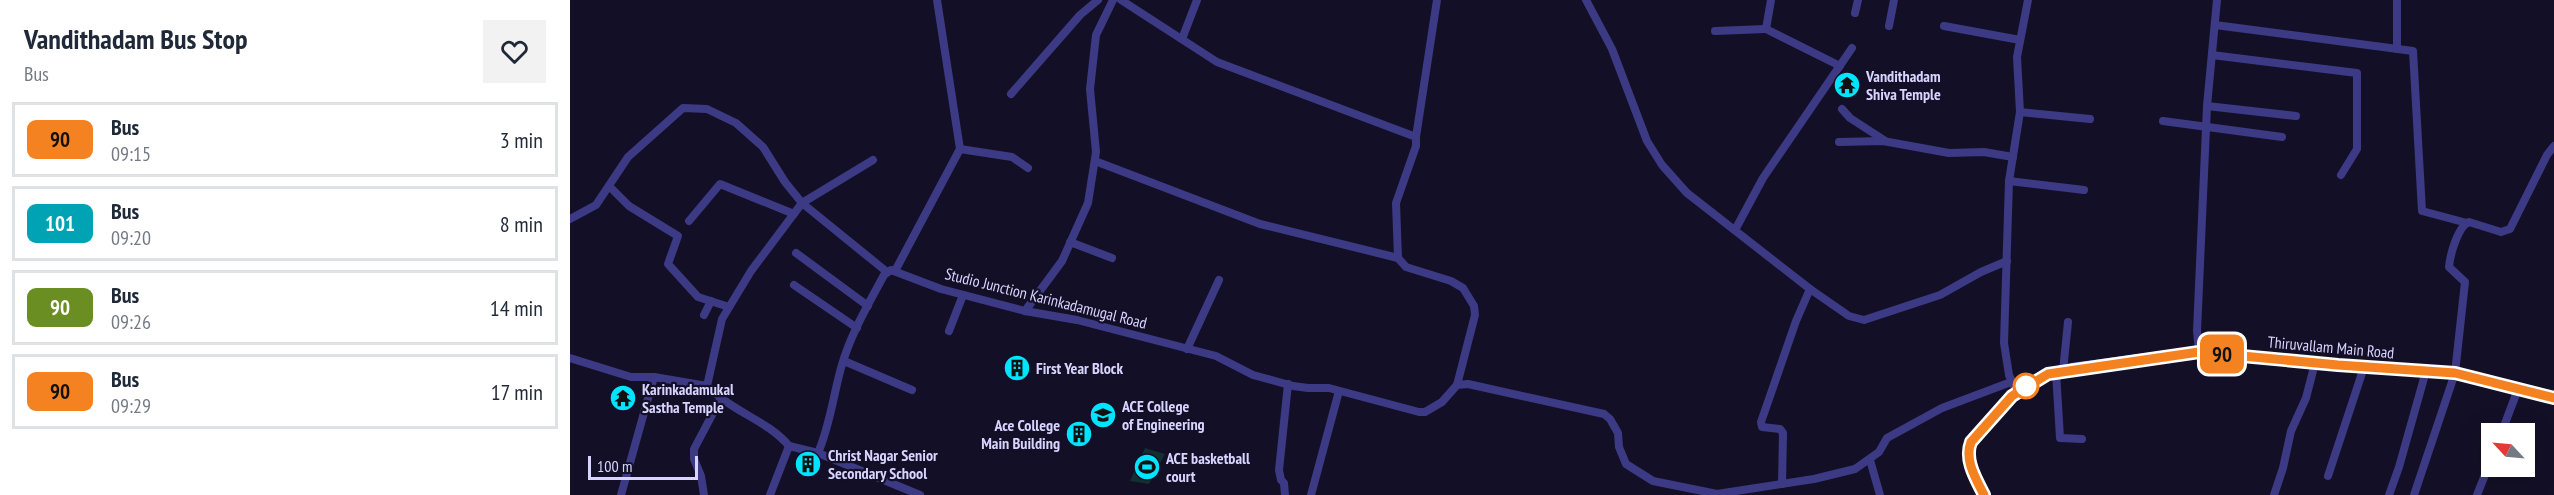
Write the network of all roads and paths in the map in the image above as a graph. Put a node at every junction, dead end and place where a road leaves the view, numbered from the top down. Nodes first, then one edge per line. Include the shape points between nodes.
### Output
1 (937, 0) edge
2 (1098, 0) edge
3 (1113, 0) edge
4 (1197, 0) edge
5 (1437, 0) edge
6 (1586, 0) edge
7 (1771, 0) edge
8 (1858, 0) edge
9 (1894, 0) edge
10 (2028, 0) edge
11 (2217, 0) edge
12 (2397, 0) edge
13 (1126, 2) edge
14 (1855, 13) dead end
15 (2215, 25) junction
16 (1889, 26) dead end
17 (1944, 26) dead end
18 (1766, 28) junction
19 (1715, 32) dead end
20 (1182, 39) junction
21 (2020, 40) junction
22 (1852, 48) dead end
23 (2397, 49) junction
24 (2212, 55) junction
25 (1840, 66) junction
26 (1011, 94) dead end
27 (2207, 106) junction
28 (1842, 109) dead end
29 (2020, 112) junction
30 (2296, 116) dead end
31 (2090, 119) dead end
32 (2163, 121) dead end
33 (2206, 127) junction
34 (1416, 137) junction
35 (2282, 137) dead end
36 (1887, 141) junction
37 (1839, 142) dead end
38 (2554, 146) edge
39 (960, 149) junction
40 (2013, 157) junction
41 (873, 160) dead end
42 (1095, 161) junction
43 (1028, 168) dead end
44 (2341, 175) dead end
45 (2009, 181) junction
46 (609, 186) junction
47 (2084, 190) dead end
48 (802, 203) junction
49 (794, 214) junction
50 (570, 219) edge
51 (689, 221) dead end
52 (2467, 223) junction
53 (1735, 230) junction
54 (1070, 243) junction
55 (796, 254) dead end
56 (1112, 258) dead end
57 (1398, 258) junction
58 (2007, 261) junction
59 (891, 272) junction
60 (1219, 280) dead end
61 (794, 285) dead end
62 (1810, 289) junction
63 (963, 295) junction
64 (711, 301) junction
65 (868, 306) junction
66 (729, 307) junction
67 (1025, 311) junction
68 (704, 315) dead end
69 (2068, 321) dead end
70 (857, 328) junction
71 (950, 331) dead end
72 (1187, 349) junction
73 (2199, 352) junction
74 (570, 358) edge
75 (844, 361) junction
76 (2315, 363) junction
77 (2364, 367) junction
78 (2059, 371) junction
79 (2426, 371) junction
80 (2455, 373) junction
81 (654, 377) junction
82 (1288, 384) junction
83 (1457, 385) junction
84 (707, 386) junction
85 (2014, 386) junction
86 (2518, 389) junction
87 (912, 390) dead end
88 (1339, 391) junction
89 (721, 398) junction
90 (2554, 398) edge
91 (2505, 423) edge
92 (2082, 439) dead end
93 (789, 446) junction
94 (818, 453) junction
95 (1870, 460) junction
96 (2328, 476) dead end
97 (2484, 477) edge
98 (1782, 484) junction
99 (621, 495) edge
100 (704, 495) edge
101 (770, 495) edge
102 (920, 495) edge
103 (1286, 495) edge
104 (1311, 495) edge
105 (1716, 495) edge
106 (1880, 495) edge
107 (1984, 495) edge
108 (2274, 495) edge
109 (2389, 495) edge
110 (2414, 495) edge
111 (2477, 495) edge

1 - 39 street
2 - 26 street via 1080,15
3 - 42 street via 1096,34 1090,89
4 - 20 street
5 - 34 street
6 - 53 street via 1612,49 1647,141 1657,157 1687,193
7 - 18 street
8 - 14 street
9 - 16 street
10 - 21 street
11 - 15 street
12 - 23 street
13 - 20 street
15 - 23 street
15 - 24 street
17 - 21 street
18 - 19 street
18 - 25 street
20 - 34 street via 1217,62
21 - 29 street
22 - 25 street
23 - 52 street via 2413,51 2422,212
24 - 27 street
24 - 44 street via 2357,73 2357,149
25 - 53 street via 1762,178
27 - 30 street
27 - 33 street
28 - 36 street via 1859,125
29 - 31 street
29 - 40 street
32 - 33 street
33 - 35 street
33 - 73 street
34 - 57 street via 1396,203
36 - 37 street
36 - 40 street via 1949,153 1984,152
38 - 52 street via 2510,229 2501,232
39 - 43 street via 1012,157
39 - 59 street
40 - 45 street
41 - 48 street
42 - 54 street via 1088,203
42 - 57 street via 1260,224
45 - 47 street
45 - 58 street
46 - 48 street, Studio Junction Karinkadamugal Road via 628,157 683,108 707,110 736,123 763,147
46 - 50 street, Studio Junction Karinkadamugal Road via 596,205
46 - 64 street via 629,206 678,236 668,264 698,297
48 - 49 street
48 - 59 street, Studio Junction Karinkadamugal Road
49 - 51 street via 720,184
49 - 66 street via 751,270
52 - 80 street via 2449,264 2452,272 2465,282
53 - 62 street
54 - 56 street
54 - 67 street via 1062,261
55 - 65 street
57 - 83 street via 1406,267 1463,288 1474,306 1474,323
58 - 62 street via 1940,295 1864,320 1849,316
58 - 85 street via 2004,344
59 - 63 street, Studio Junction Karinkadamugal Road
59 - 65 street
60 - 72 street
61 - 70 street
62 - 98 street via 1761,422 1762,427 1784,433
63 - 67 street, Studio Junction Karinkadamugal Road
63 - 71 street
64 - 66 street
64 - 68 street
65 - 70 street
66 - 84 street via 722,319
67 - 72 street, Studio Junction Karinkadamugal Road via 1077,320
69 - 78 street
70 - 75 street
72 - 82 street, Studio Junction Karinkadamugal Road
73 - 76 main road, Thiruvallam Main Road
73 - 78 main road, Thiruvallam Main Road
74 - 81 street via 631,377
75 - 87 street
75 - 94 street via 828,429
76 - 77 main road, Thiruvallam Main Road
76 - 108 street
77 - 79 main road, Thiruvallam Main Road
77 - 96 street
78 - 85 main road, Thiruvallam Main Road
78 - 92 street via 2060,438
79 - 80 main road, Thiruvallam Main Road
79 - 109 street
80 - 86 main road, Thiruvallam Main Road
80 - 110 street
81 - 84 street
81 - 99 street
82 - 88 street, Studio Junction Karinkadamugal Road
82 - 103 street via 1279,470
83 - 88 street, Studio Junction Karinkadamugal Road via 1442,402 1425,412
83 - 105 street via 1468,384 1604,414 1618,434 1626,464 1653,481
84 - 89 street
85 - 95 street via 1942,408 1887,438 1880,452
85 - 107 main road, Thiruvallam Main Road via 1969,448 1974,476
86 - 90 main road, Thiruvallam Main Road
86 - 91 street
88 - 104 street
89 - 93 street via 780,435
89 - 100 street via 694,449
93 - 94 street
93 - 101 street
94 - 102 street
95 - 98 street via 1832,476
95 - 106 street
97 - 111 street
98 - 105 street

